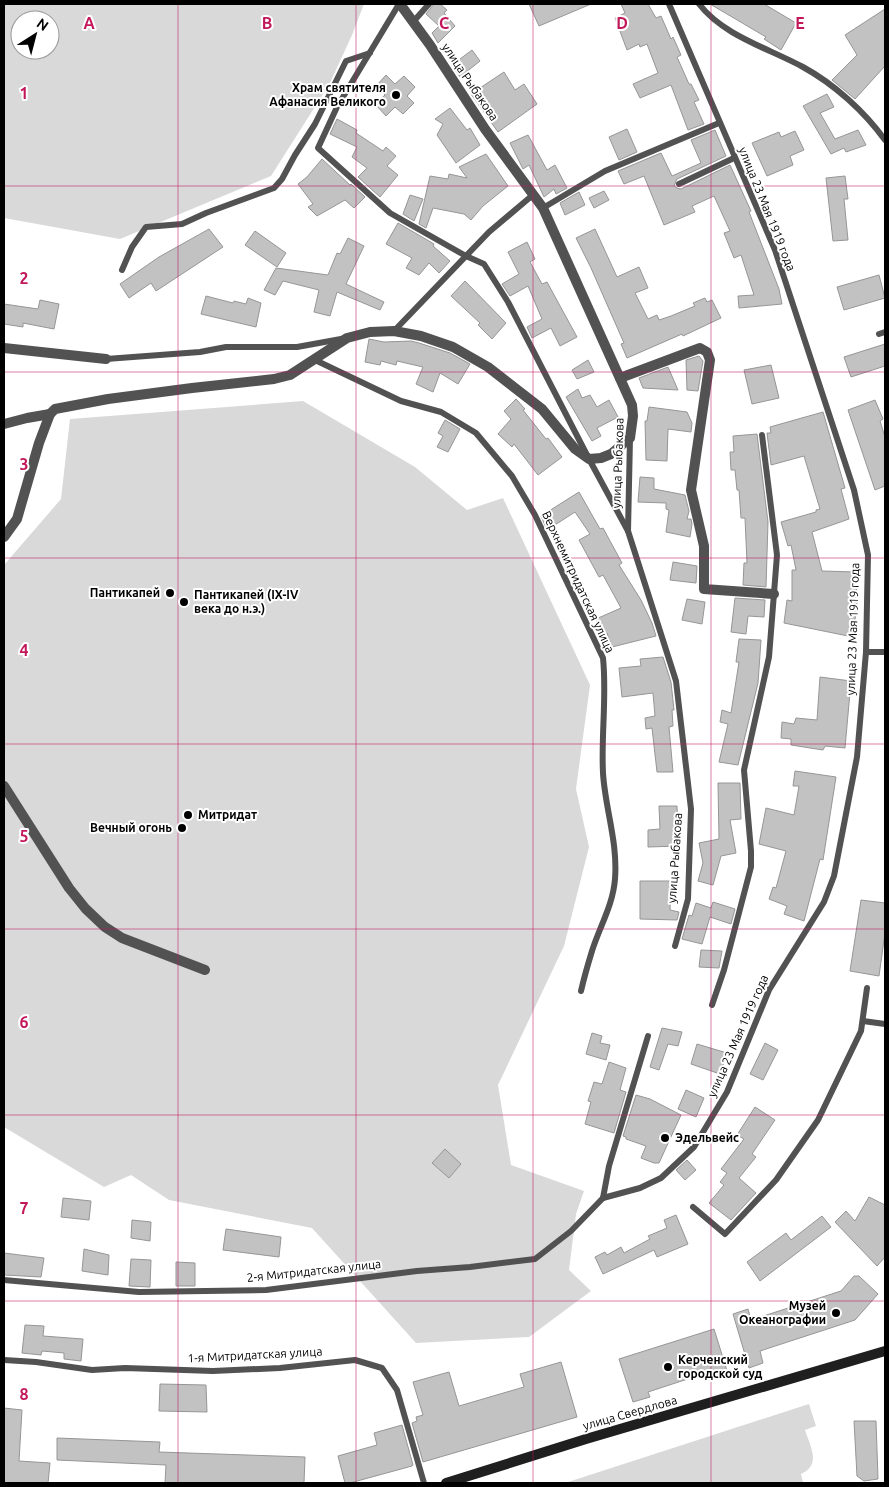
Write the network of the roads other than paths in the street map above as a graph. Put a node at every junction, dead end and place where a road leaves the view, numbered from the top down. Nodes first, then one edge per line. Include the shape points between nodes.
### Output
1 (400, 4) edge
2 (429, 4) edge
3 (669, 4) edge
4 (699, 4) edge
5 (413, 22) junction
6 (370, 53) junction
7 (719, 123) junction
8 (885, 140) edge
9 (734, 158) junction
10 (679, 184) dead end
11 (534, 194) junction
12 (543, 208) junction
13 (466, 256) junction
14 (122, 270) dead end
15 (394, 331) junction
16 (347, 338) junction
17 (4, 348) edge
18 (106, 359) joint
19 (315, 360) junction
20 (620, 378) junction
21 (50, 414) junction
22 (4, 424) edge
23 (762, 435) dead end
24 (630, 438) junction
25 (589, 458) junction
26 (628, 530) junction
27 (4, 537) edge
28 (774, 594) junction
29 (866, 652) junction
30 (885, 652) edge
31 (4, 786) edge
32 (675, 946) dead end
33 (205, 970) dead end
34 (867, 988) dead end
35 (581, 991) dead end
36 (712, 1005) dead end
37 (863, 1021) junction
38 (885, 1024) edge
39 (648, 1036) dead end
40 (603, 1198) junction
41 (692, 1207) dead end
42 (4, 1280) edge
43 (885, 1351) edge
44 (4, 1360) edge
45 (424, 1483) edge
46 (446, 1483) edge

1 - 5 street, улица Рыбакова
1 - 6 lane
2 - 5 lane
3 - 7 lane, улица 23 Мая 1919 года
4 - 8 lane via 728,30 804,68 834,88 869,120
5 - 11 street, улица Рыбакова via 485,129
6 - 13 lane via 337,107 318,148 390,214
6 - 14 lane via 346,61 315,124 274,188 182,224 146,227
7 - 9 lane, улица 23 Мая 1919 года
7 - 12 lane via 605,171
9 - 10 lane
9 - 29 lane, улица 23 Мая 1919 года via 775,250 854,490 868,555
11 - 12 street, улица Рыбакова
11 - 13 lane
12 - 20 street, улица Рыбакова
13 - 15 lane
13 - 25 lane via 484,264 508,302
15 - 16 street via 370,332
15 - 25 street via 453,347 488,367 542,409 575,449
16 - 18 lane via 297,347 226,347
16 - 19 street
17 - 18 street
19 - 21 street via 290,375 274,379 108,399 64,406
19 - 35 lane, Верхнемитридатская улица via 401,401 441,412 476,433 512,476 603,658 603,774 614,841 615,879 610,905 592,950
20 - 24 street, улица Рыбакова via 632,405
20 - 28 street via 700,348 707,352 710,360 691,490 704,546 704,589
21 - 22 street
21 - 27 street via 17,519
23 - 28 lane via 777,555
24 - 25 street via 611,454
24 - 26 lane, улица Рыбакова
25 - 26 lane
26 - 32 lane, улица Рыбакова via 676,680 691,809 688,898
28 - 36 lane via 769,657 744,770 751,867
29 - 30 lane
29 - 40 lane, улица 23 Мая 1919 года via 857,757 834,876 824,902 769,990 727,1092 694,1147 661,1178 640,1188
31 - 33 street via 70,888 105,927 122,938
34 - 37 lane
37 - 38 lane
37 - 41 lane via 862,1031 818,1120 776,1180 725,1234
39 - 40 lane via 609,1166
40 - 42 lane, 2-я Митридатская улица via 571,1231 535,1260 266,1290 139,1292
43 - 46 main road, улица Свердлова
44 - 45 lane, 1-я Митридатская улица via 92,1370 213,1371 355,1360 382,1368 397,1390

